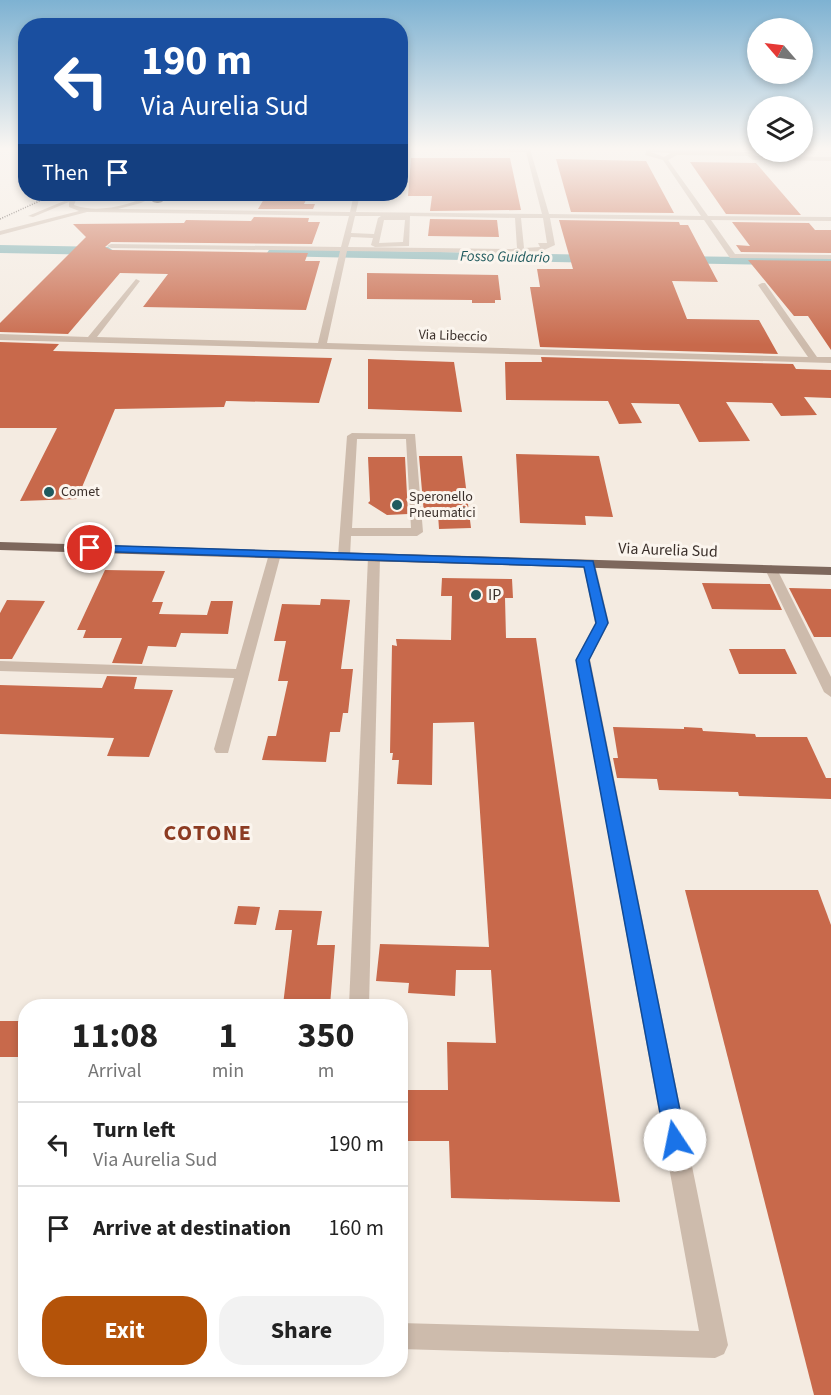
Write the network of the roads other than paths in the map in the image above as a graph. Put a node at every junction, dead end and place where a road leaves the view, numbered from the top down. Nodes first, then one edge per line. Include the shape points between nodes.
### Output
1 (38, 214) edge
2 (75, 214) edge
3 (352, 214) edge
4 (413, 214) edge
5 (702, 214) edge
6 (518, 216) junction
7 (546, 216) junction
8 (705, 218) junction
9 (831, 219) edge
10 (0, 232) edge
11 (346, 235) junction
12 (376, 236) junction
13 (406, 244) junction
14 (111, 246) dead end
15 (521, 248) junction
16 (343, 253) junction
17 (831, 257) edge
18 (136, 281) dead end
19 (762, 285) dead end
20 (0, 338) edge
21 (91, 339) junction
22 (322, 346) junction
23 (815, 360) junction
24 (831, 360) edge
25 (347, 532) junction
26 (0, 546) edge
27 (275, 554) junction
28 (344, 556) junction
29 (374, 557) junction
30 (589, 564) junction
31 (771, 569) junction
32 (831, 570) edge
33 (0, 666) edge
34 (243, 674) junction
35 (831, 692) edge
36 (222, 749) dead end
37 (359, 999) edge
38 (408, 1336) edge

1 - 10 street
2 - 10 street
3 - 11 street
4 - 6 street
5 - 8 street
6 - 7 street
6 - 15 street
7 - 8 street
7 - 15 street via 551,245 542,249
8 - 9 street
8 - 17 street via 733,256
11 - 12 street
11 - 16 street
12 - 13 street via 375,245
12 - 13 street via 381,218 408,218
13 - 15 street
14 - 16 street
15 - 16 street
16 - 22 street
18 - 21 street
19 - 23 street
20 - 21 street, Via Libeccio
21 - 22 street, Via Libeccio
22 - 23 street, Via Libeccio
23 - 24 street, Via Libeccio
25 - 25 street via 352,436 411,436 417,532
25 - 28 street
26 - 27 main road, Via Aurelia Sud
27 - 28 main road, Via Aurelia Sud
27 - 34 street
28 - 29 main road, Via Aurelia Sud
29 - 30 main road, Via Aurelia Sud
29 - 37 street
30 - 31 main road, Via Aurelia Sud
30 - 38 street via 602,623 583,660 715,1345
31 - 32 main road, Via Aurelia Sud
31 - 35 street
33 - 34 street
34 - 36 street

